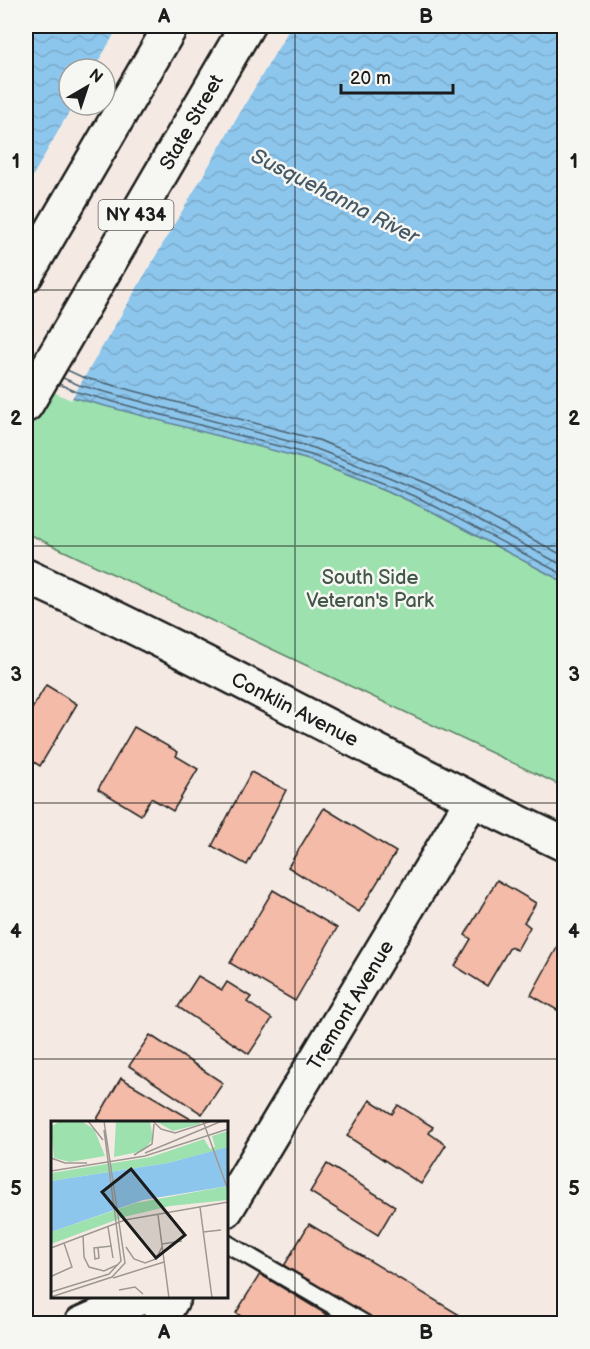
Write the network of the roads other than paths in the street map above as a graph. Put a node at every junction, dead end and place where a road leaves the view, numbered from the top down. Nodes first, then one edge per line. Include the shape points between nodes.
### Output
1 (171, 26) edge
2 (248, 26) edge
3 (26, 275) edge
4 (26, 405) edge
5 (26, 576) edge
6 (472, 800) junction
7 (564, 844) edge
8 (228, 1207) edge
9 (228, 1244) edge
10 (139, 1298) edge
11 (173, 1298) edge
12 (81, 1323) edge
13 (158, 1323) edge
14 (365, 1323) edge

1 - 3 main road, NY 434
2 - 4 main road, State Street / NY 434
5 - 6 main road, Conklin Avenue via 111,615
6 - 7 main road, Conklin Avenue
6 - 8 main road, Tremont Avenue
9 - 14 lane
10 - 12 main road
11 - 13 main road

